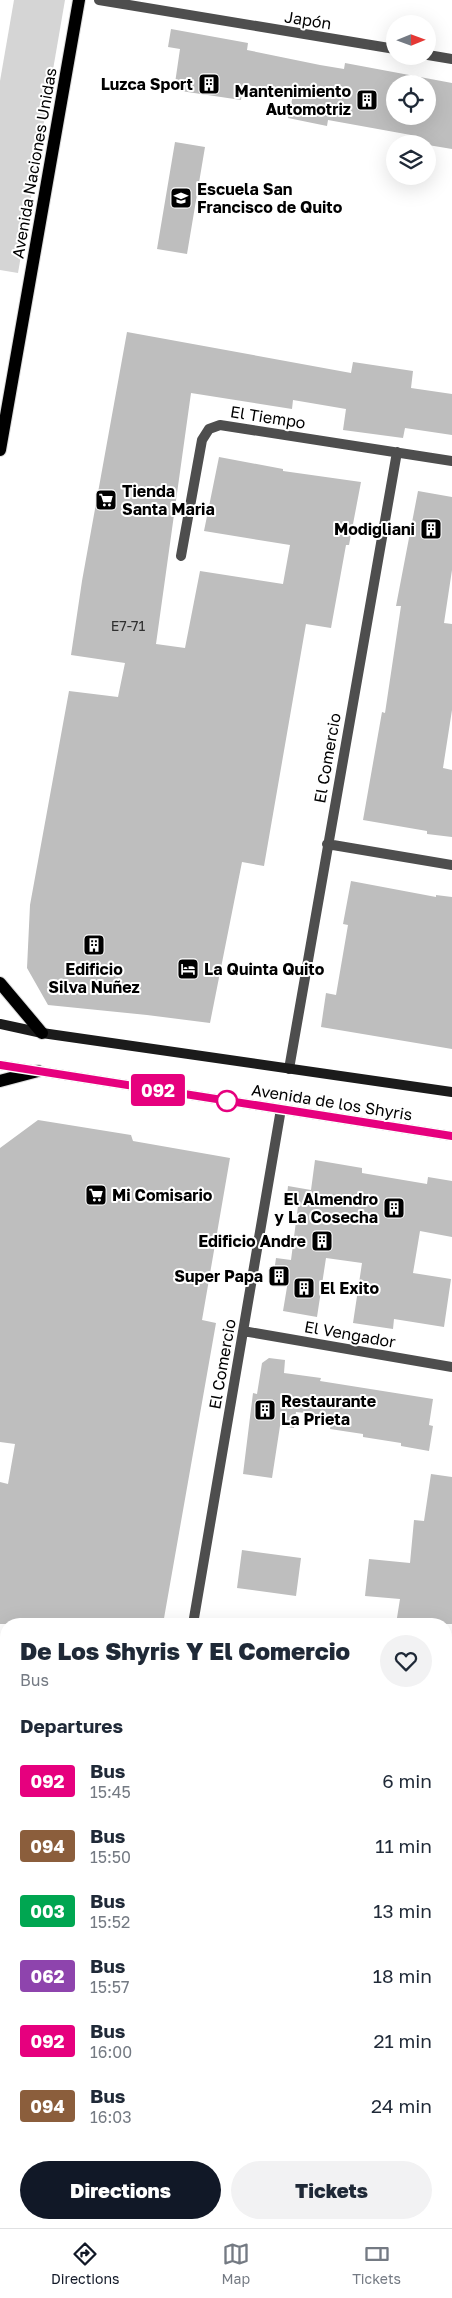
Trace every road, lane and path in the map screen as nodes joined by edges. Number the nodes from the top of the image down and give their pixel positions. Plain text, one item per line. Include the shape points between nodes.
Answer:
1 (79, 0) edge
2 (99, 0) edge
3 (386, 48) edge
4 (436, 56) edge
5 (452, 59) edge
6 (0, 450) edge
7 (397, 452) junction
8 (452, 461) edge
9 (181, 556) dead end
10 (327, 844) junction
11 (452, 865) edge
12 (0, 983) edge
13 (0, 1024) edge
14 (42, 1033) junction
15 (0, 1065) edge
16 (289, 1069) junction
17 (38, 1071) junction
18 (0, 1081) edge
19 (452, 1092) edge
20 (281, 1109) junction
21 (452, 1136) edge
22 (243, 1331) junction
23 (452, 1367) edge
24 (194, 1618) edge

1 - 6 main road, Avenida Naciones Unidas
2 - 3 street, Japón
4 - 5 street
7 - 8 street, El Tiempo
7 - 9 street, El Tiempo via 220,424 209,429 202,440
7 - 10 street, El Comercio
10 - 11 street
10 - 16 street, El Comercio
12 - 14 main road
13 - 14 main road, Avenida de los Shyris
14 - 16 main road, Avenida de los Shyris
15 - 17 main road, Avenida de los Shyris
16 - 19 main road, Avenida de los Shyris
17 - 18 main road
17 - 20 main road, Avenida de los Shyris
20 - 21 main road, Avenida de los Shyris
20 - 22 street, El Comercio
22 - 23 street, El Vengador
22 - 24 street, El Comercio

